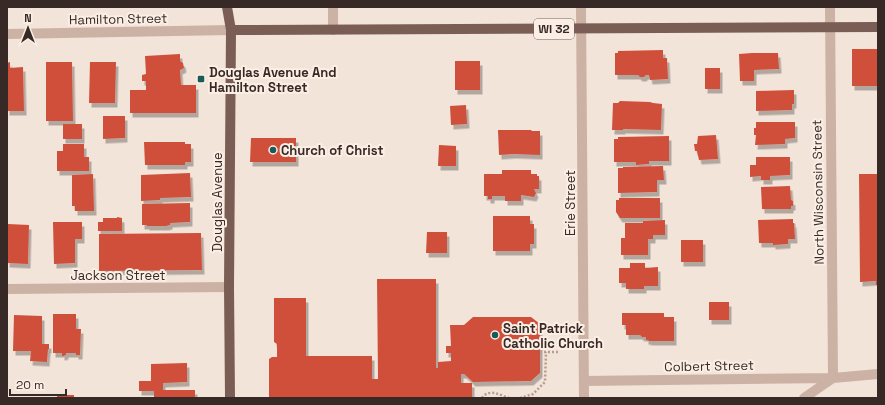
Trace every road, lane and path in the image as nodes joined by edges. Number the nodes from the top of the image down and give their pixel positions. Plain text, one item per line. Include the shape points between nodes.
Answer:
1 (227, 7) edge
2 (333, 7) edge
3 (581, 7) edge
4 (830, 7) edge
5 (830, 27) junction
6 (878, 27) edge
7 (581, 28) junction
8 (231, 30) junction
9 (333, 30) junction
10 (7, 34) edge
11 (229, 287) junction
12 (7, 289) edge
13 (540, 352) dead end
14 (546, 352) junction
15 (560, 352) dead end
16 (878, 374) edge
17 (833, 378) junction
18 (584, 381) junction
19 (230, 398) edge
20 (482, 398) edge
21 (509, 398) edge
22 (520, 398) edge
23 (584, 398) edge
24 (804, 398) edge

1 - 8 main road, Douglas Avenue
2 - 9 street
3 - 7 street, Erie Street
4 - 5 street, North Wisconsin Street
5 - 6 main road, Hamilton Street / WI 32
5 - 7 main road, Hamilton Street / WI 32
5 - 17 street, North Wisconsin Street
7 - 9 main road, Hamilton Street / WI 32
7 - 18 street, Erie Street
8 - 9 main road, Hamilton Street / WI 32
8 - 10 street, Hamilton Street
8 - 11 main road, Douglas Avenue
11 - 12 street, Jackson Street
11 - 19 main road, Douglas Avenue
13 - 14 path
14 - 15 path
14 - 22 path via 545,382 533,394
16 - 17 street, Colbert Street
17 - 18 street, Colbert Street
17 - 24 street
18 - 23 street, Erie Street
20 - 21 path via 484,395 497,393

